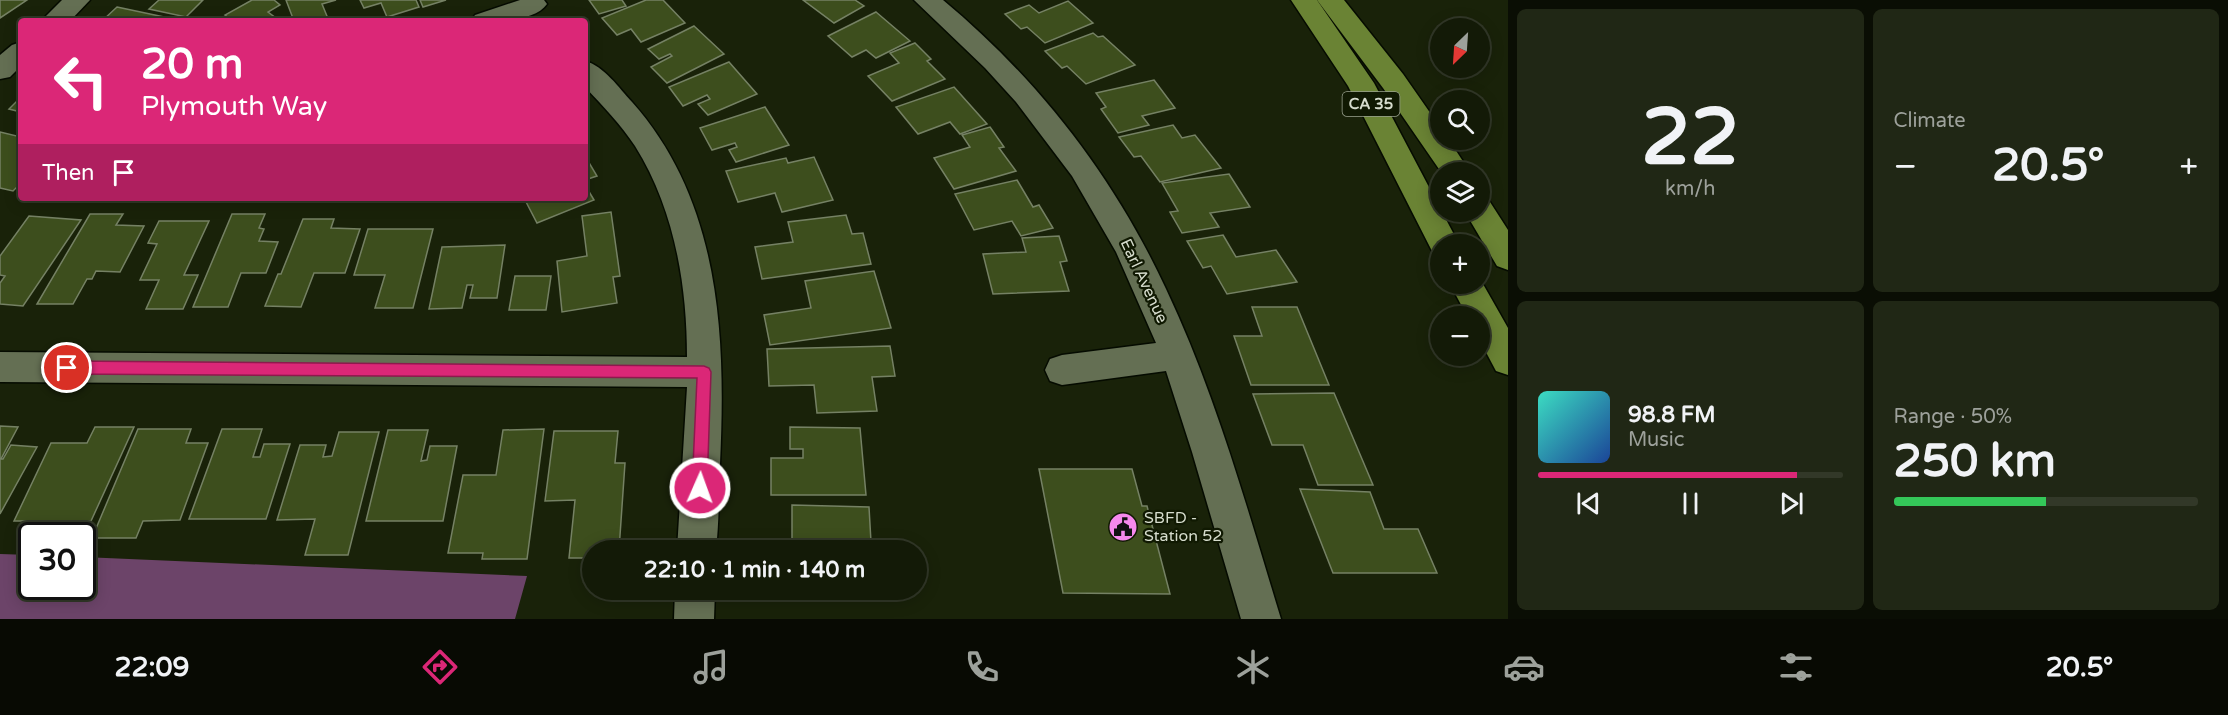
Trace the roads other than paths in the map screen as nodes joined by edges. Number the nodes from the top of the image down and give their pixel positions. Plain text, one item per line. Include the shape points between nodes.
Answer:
1 (77, 0) edge
2 (927, 0) edge
3 (1304, 0) edge
4 (1330, 0) edge
5 (537, 8) edge
6 (57, 18) edge
7 (496, 18) edge
8 (18, 54) edge
9 (0, 70) edge
10 (588, 73) edge
11 (1449, 162) edge
12 (1486, 222) edge
13 (1439, 234) edge
14 (1508, 257) edge
15 (1472, 294) edge
16 (1176, 355) junction
17 (1508, 360) edge
18 (0, 367) edge
19 (1062, 370) dead end
20 (704, 372) junction
21 (697, 540) edge
22 (695, 600) edge
23 (694, 619) edge
24 (1261, 619) edge

1 - 6 street
2 - 16 street, Earl Avenue via 1013,80 1080,166 1135,258
3 - 13 main road, CA 35 via 1360,83
4 - 11 main road, CA 35
5 - 7 street
8 - 9 street
10 - 20 street via 648,143 679,204 702,296
12 - 14 main road
15 - 17 main road
16 - 19 street
16 - 24 street, Earl Avenue
18 - 20 street
20 - 21 street
22 - 23 street

